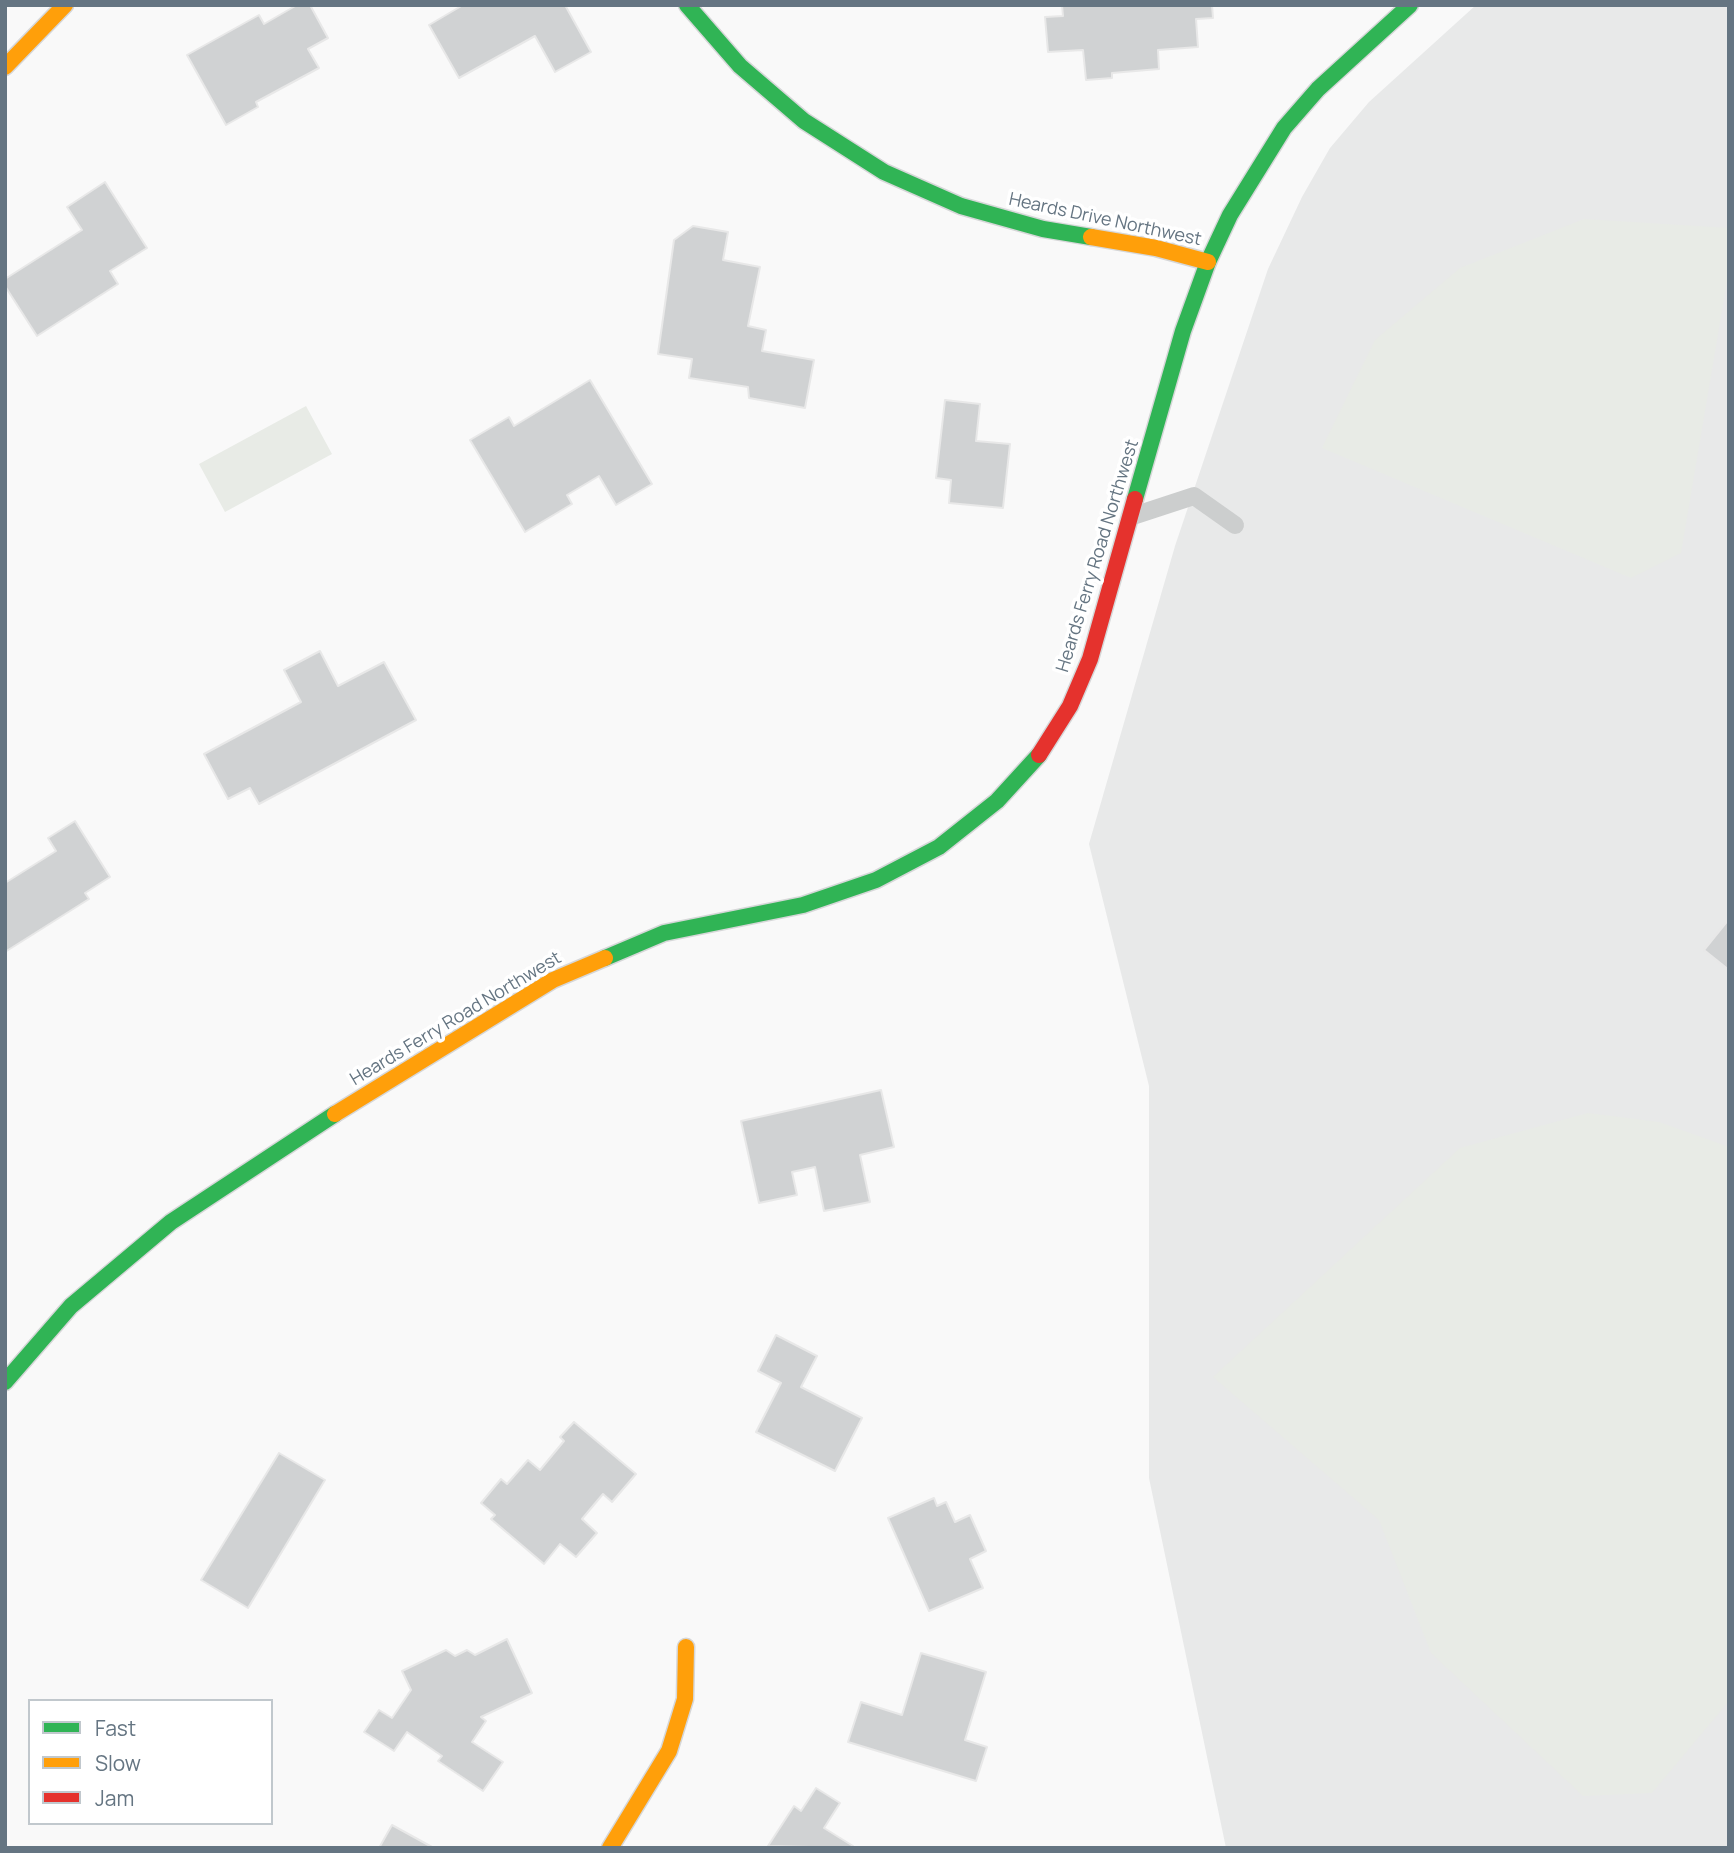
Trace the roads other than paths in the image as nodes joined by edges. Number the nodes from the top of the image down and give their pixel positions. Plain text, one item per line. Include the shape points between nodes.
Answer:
1 (65, 5) edge
2 (687, 5) edge
3 (1410, 5) edge
4 (5, 67) edge
5 (1208, 262) junction
6 (1133, 516) junction
7 (1235, 524) dead end
8 (5, 1382) edge
9 (686, 1647) dead end
10 (610, 1848) edge

1 - 4 street
2 - 5 street, Heards Drive Northwest via 740,66 804,121 884,172 961,206 1043,229 1156,247
3 - 5 street, Heards Ferry Road Northwest via 1318,89 1284,128 1254,172
5 - 6 street, Heards Ferry Road Northwest via 1183,331
6 - 7 lane via 1194,496
6 - 8 street, Heards Ferry Road Northwest via 1090,659 1070,706 1043,750 1006,790 939,847 876,880 803,905 664,933 553,980 171,1222 71,1306
9 - 10 street via 685,1699 669,1751

